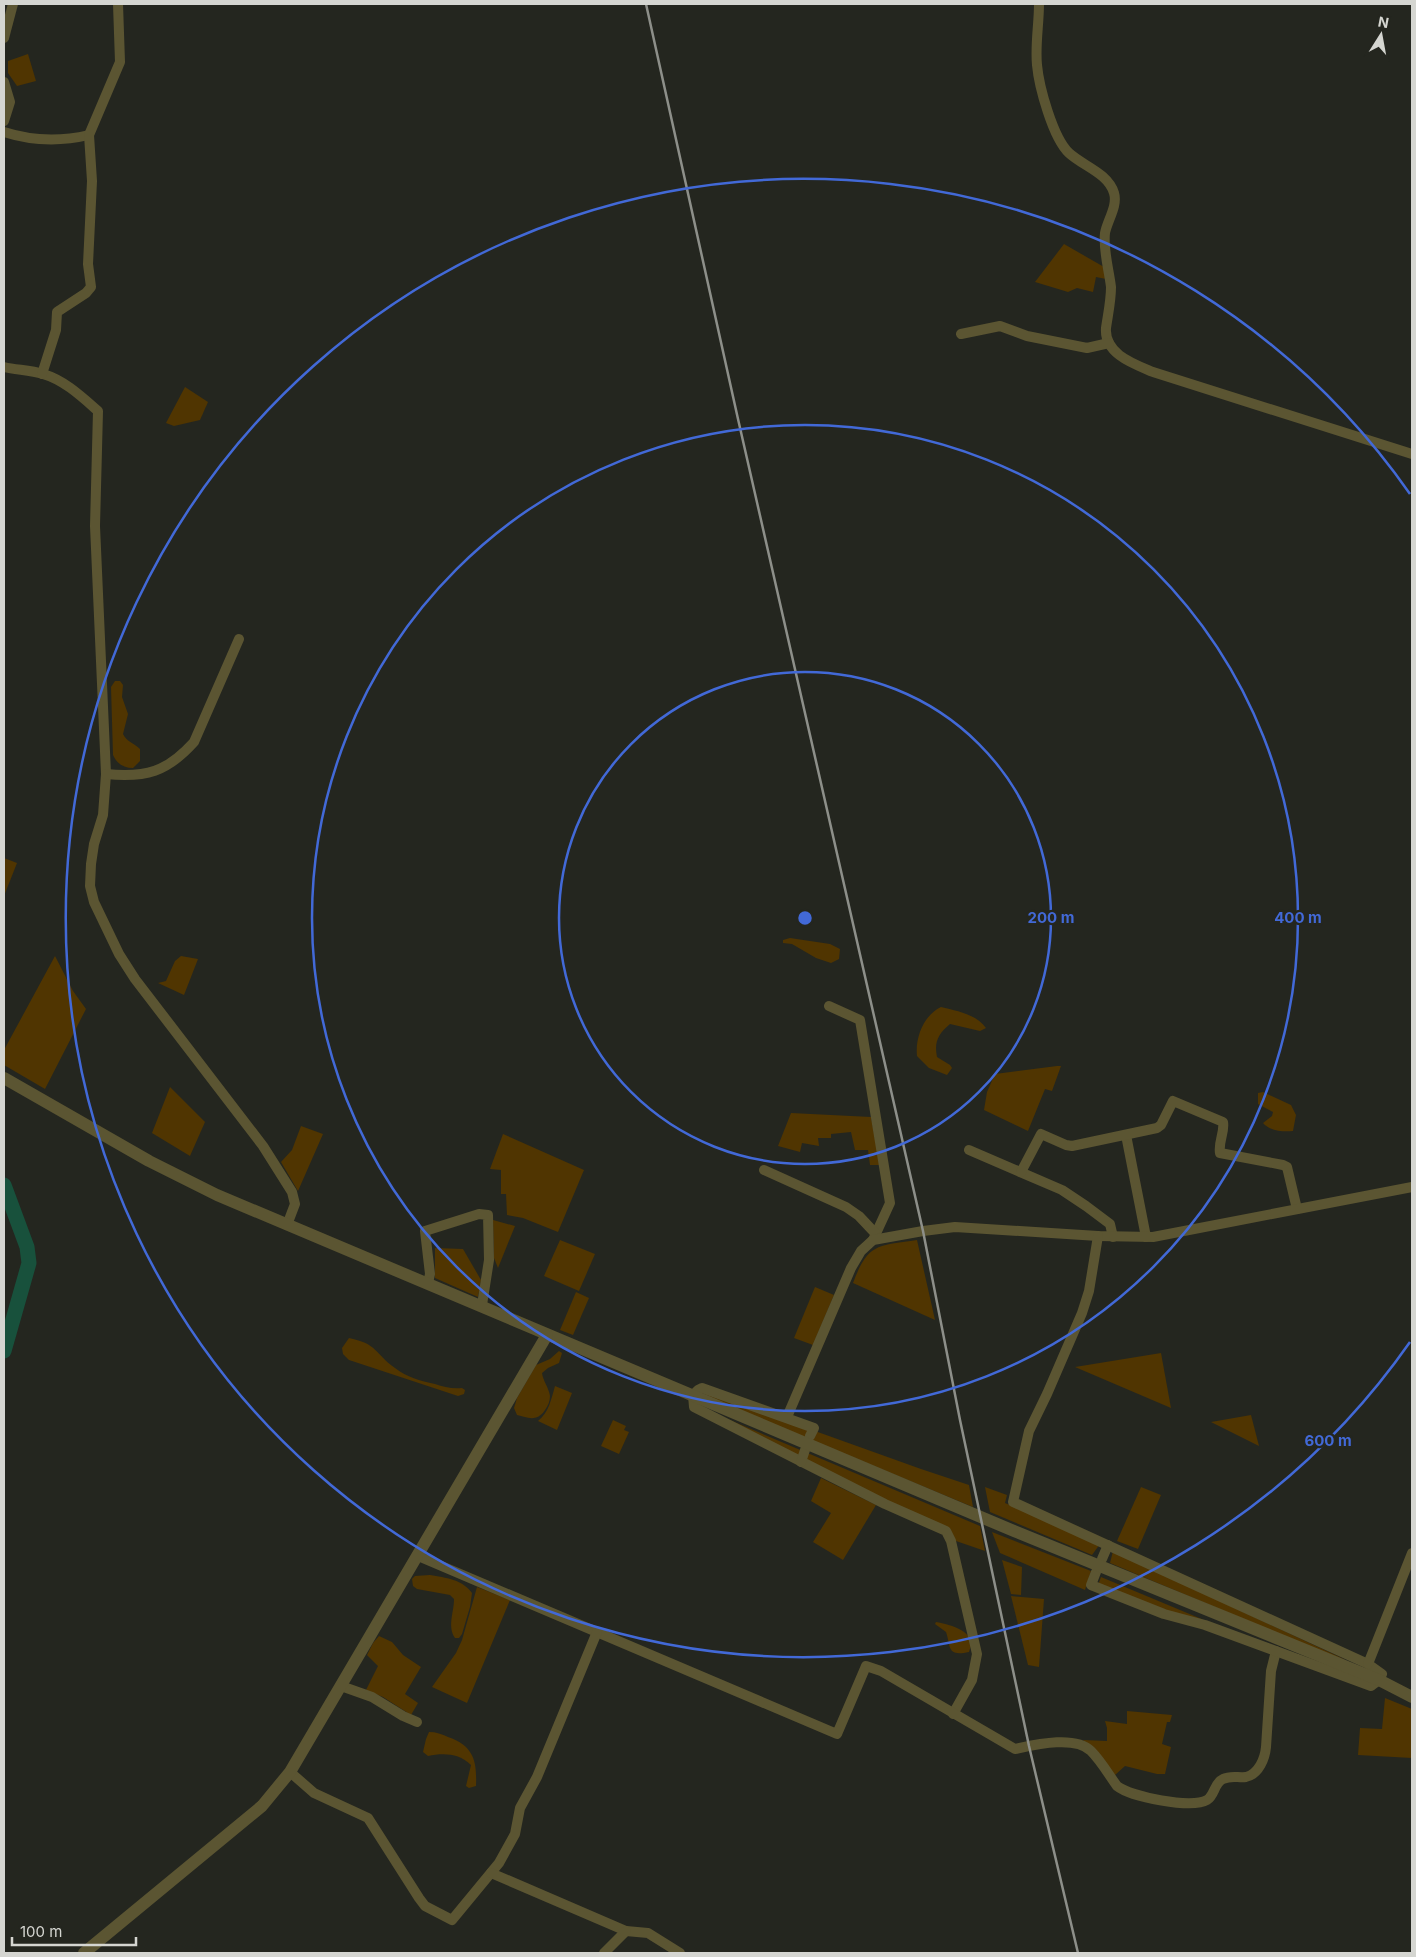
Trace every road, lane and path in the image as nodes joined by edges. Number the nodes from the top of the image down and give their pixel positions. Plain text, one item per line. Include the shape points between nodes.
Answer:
1 (13, 4) edge
2 (118, 4) edge
3 (1039, 4) edge
4 (4, 38) edge
5 (4, 82) edge
6 (4, 120) edge
7 (4, 132) edge
8 (89, 135) junction
9 (961, 334) dead end
10 (1109, 343) junction
11 (4, 367) edge
12 (42, 374) junction
13 (1412, 454) edge
14 (240, 639) dead end
15 (106, 774) junction
16 (829, 1006) dead end
17 (4, 1078) edge
18 (1126, 1135) junction
19 (970, 1150) dead end
20 (764, 1170) dead end
21 (1021, 1172) junction
22 (1412, 1187) edge
23 (1297, 1209) junction
24 (287, 1225) junction
25 (1098, 1236) junction
26 (874, 1237) junction
27 (1112, 1237) junction
28 (1146, 1237) junction
29 (428, 1283) junction
30 (482, 1305) junction
31 (547, 1334) junction
32 (693, 1395) junction
33 (787, 1418) junction
34 (810, 1436) dead end
35 (805, 1450) dead end
36 (801, 1462) junction
37 (1108, 1545) junction
38 (1412, 1553) edge
39 (418, 1556) junction
40 (1102, 1559) dead end
41 (1096, 1572) dead end
42 (597, 1632) junction
43 (1276, 1651) junction
44 (1368, 1664) junction
45 (1379, 1680) junction
46 (341, 1686) junction
47 (1412, 1697) edge
48 (953, 1714) junction
49 (417, 1722) dead end
50 (290, 1772) junction
51 (491, 1873) junction
52 (626, 1931) junction
53 (84, 1953) edge
54 (604, 1953) edge
55 (680, 1953) edge

1 - 4 street
2 - 8 street via 120,62
3 - 10 street via 1037,65 1046,108 1057,136 1069,153 1109,183 1114,192 1115,201 1105,237 1111,297 1106,330
5 - 6 street via 10,102
7 - 8 street via 36,140 69,140
8 - 12 street via 92,182 88,264 91,287 57,312 56,330
9 - 10 street via 1000,326 1027,336 1088,348
10 - 13 street via 1125,360 1152,372
11 - 12 street
12 - 15 street via 59,380 98,411 95,526
14 - 15 street via 194,742 183,755 141,776
15 - 24 street via 103,815 91,864 90,886 94,902 134,979 263,1146 292,1192 295,1204
16 - 26 street via 860,1020 890,1203
17 - 24 street via 149,1161
18 - 21 street via 1072,1146 1041,1134
18 - 23 street via 1161,1125 1172,1101 1223,1122 1220,1153 1287,1167
18 - 28 street
19 - 21 street
20 - 26 street via 846,1207 858,1216
21 - 27 street via 1062,1190 1086,1206 1110,1224
22 - 23 street
23 - 28 street
24 - 29 street
25 - 26 street via 955,1227
25 - 27 street
25 - 37 street via 1082,1313 1029,1432 1013,1502
26 - 33 street via 851,1268
27 - 28 street
29 - 30 street
29 - 30 street via 430,1274 425,1231 479,1214 488,1215 489,1260
30 - 31 street
31 - 32 street
31 - 39 street
32 - 33 street via 702,1388
32 - 36 street via 694,1407
32 - 45 street
33 - 34 street via 814,1428
35 - 36 street
36 - 48 street via 949,1535 977,1654 972,1680
37 - 40 street
37 - 44 street
38 - 44 street
39 - 42 street
39 - 46 street
41 - 43 street via 1092,1585 1164,1614
42 - 48 street via 837,1734 866,1666 881,1671
42 - 51 street via 537,1777 520,1808 515,1834
43 - 45 street via 1371,1686
43 - 48 street via 1270,1670 1265,1756 1253,1773 1246,1777 1223,1779 1214,1787 1211,1796 1202,1802 1134,1795 1117,1786 1091,1750 1085,1747 1044,1743 1015,1749
44 - 45 street via 1382,1674
45 - 47 street
46 - 49 street via 372,1697
46 - 50 street
50 - 51 street via 314,1793 368,1818 425,1906 452,1920
50 - 53 street via 262,1806
51 - 52 street
52 - 54 street
52 - 55 street via 648,1933

